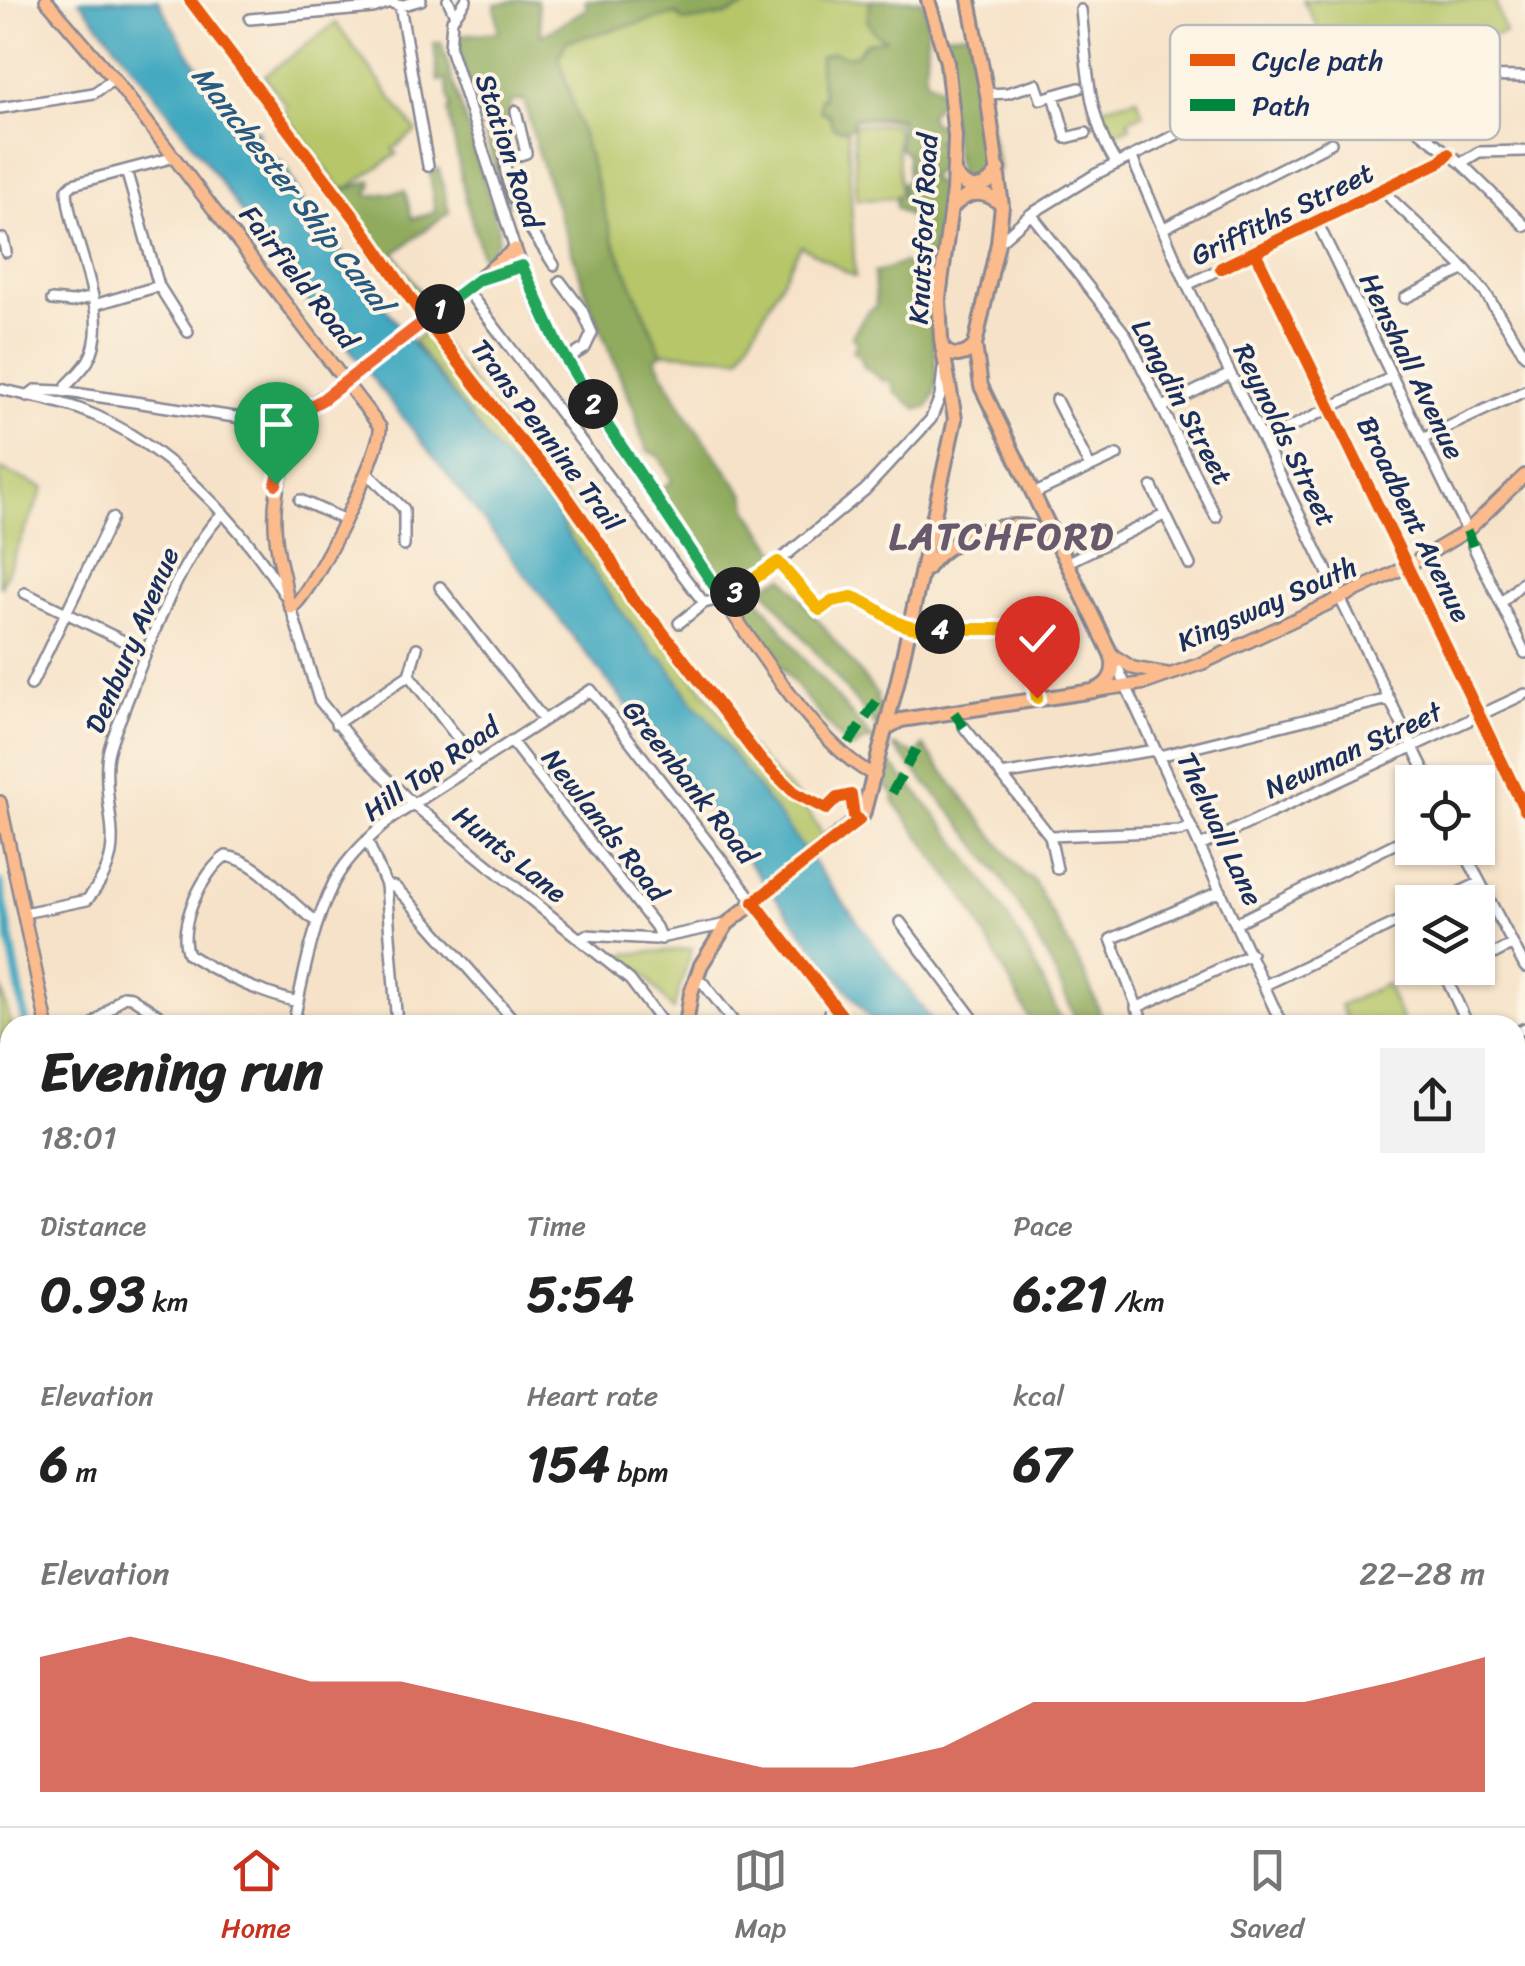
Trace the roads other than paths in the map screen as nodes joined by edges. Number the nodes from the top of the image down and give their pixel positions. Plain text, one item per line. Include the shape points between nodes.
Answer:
1 (46, 0) edge
2 (421, 0) edge
3 (448, 0) edge
4 (466, 0) edge
5 (928, 0) edge
6 (969, 0) edge
7 (389, 1) edge
8 (400, 6) junction
9 (1081, 10) dead end
10 (455, 16) junction
11 (250, 18) dead end
12 (1500, 77) edge
13 (1525, 77) edge
14 (114, 79) junction
15 (1079, 88) dead end
16 (987, 94) junction
17 (1054, 95) junction
18 (2, 104) edge
19 (516, 111) dead end
20 (1086, 133) dead end
21 (1170, 139) edge
22 (1428, 140) edge
23 (1332, 142) dead end
24 (1525, 151) edge
25 (1448, 154) junction
26 (174, 157) junction
27 (1132, 158) junction
28 (1117, 164) junction
29 (1461, 164) junction
30 (428, 166) dead end
31 (999, 169) junction
32 (126, 170) junction
33 (954, 172) junction
34 (1385, 188) junction
35 (1002, 206) junction
36 (951, 210) junction
37 (1031, 214) junction
38 (1317, 222) junction
39 (1525, 226) edge
40 (0, 227) edge
41 (1164, 228) junction
42 (2, 240) edge
43 (998, 243) junction
44 (515, 249) junction
45 (6, 252) dead end
46 (1255, 252) junction
47 (554, 265) dead end
48 (522, 266) junction
49 (1466, 269) junction
50 (480, 279) junction
51 (560, 280) dead end
52 (1187, 285) junction
53 (159, 286) junction
54 (472, 298) dead end
55 (1405, 298) dead end
56 (52, 300) dead end
57 (93, 301) junction
58 (188, 332) dead end
59 (975, 345) junction
60 (943, 352) junction
61 (1525, 354) edge
62 (566, 360) junction
63 (1230, 374) junction
64 (1392, 377) junction
65 (68, 385) dead end
66 (0, 389) edge
67 (1525, 390) edge
68 (27, 396) junction
69 (1056, 400) dead end
70 (1162, 407) junction
71 (1331, 407) junction
72 (307, 408) junction
73 (1422, 440) junction
74 (1263, 442) junction
75 (1116, 455) dead end
76 (1090, 467) junction
77 (366, 472) junction
78 (1525, 475) edge
79 (1152, 487) dead end
80 (1034, 494) junction
81 (300, 500) dead end
82 (222, 513) junction
83 (1164, 515) junction
84 (1216, 517) dead end
85 (112, 518) dead end
86 (345, 520) junction
87 (1467, 531) junction
88 (684, 540) junction
89 (1059, 543) junction
90 (404, 546) dead end
91 (1473, 546) dead end
92 (666, 552) junction
93 (778, 562) junction
94 (1068, 562) junction
95 (1190, 565) dead end
96 (1408, 566) junction
97 (922, 580) junction
98 (1525, 580) edge
99 (440, 588) dead end
100 (25, 593) dead end
101 (1340, 598) junction
102 (723, 599) junction
103 (288, 603) junction
104 (704, 603) junction
105 (1501, 603) junction
106 (66, 614) junction
107 (679, 623) dead end
108 (910, 630) junction
109 (417, 648) dead end
110 (146, 652) junction
111 (1525, 653) edge
112 (1111, 654) junction
113 (1174, 673) junction
114 (409, 675) junction
115 (30, 685) dead end
116 (1123, 688) junction
117 (590, 690) joint
118 (1093, 691) junction
119 (1525, 694) edge
120 (893, 696) junction
121 (1037, 698) junction
122 (1389, 699) junction
123 (1481, 715) junction
124 (914, 718) junction
125 (544, 720) junction
126 (336, 724) junction
127 (964, 727) dead end
128 (885, 730) junction
129 (511, 741) junction
130 (1413, 748) junction
131 (1157, 753) junction
132 (879, 758) junction
133 (852, 760) junction
134 (477, 763) junction
135 (1422, 765) edge
136 (875, 775) junction
137 (1001, 775) junction
138 (0, 802) edge
139 (413, 804) junction
140 (1525, 810) edge
141 (1191, 827) junction
142 (1050, 836) junction
143 (367, 840) junction
144 (1395, 844) edge
145 (1200, 846) junction
146 (1470, 865) edge
147 (1056, 868) dead end
148 (1479, 883) junction
149 (386, 885) junction
150 (1475, 885) edge
151 (1221, 891) junction
152 (754, 902) junction
153 (24, 914) junction
154 (318, 922) junction
155 (900, 922) dead end
156 (1236, 923) junction
157 (1395, 923) edge
158 (727, 924) junction
159 (579, 938) junction
160 (660, 938) junction
161 (1511, 945) junction
162 (1495, 953) edge
163 (1250, 954) junction
164 (1525, 967) edge
165 (696, 980) junction
166 (1266, 985) junction
167 (1449, 985) edge
168 (298, 1002) junction
169 (832, 1004) junction
170 (1136, 1008) junction
171 (45, 1015) edge
172 (103, 1015) edge
173 (158, 1015) edge
174 (295, 1015) edge
175 (396, 1015) edge
176 (509, 1015) edge
177 (657, 1015) edge
178 (688, 1015) edge
179 (728, 1015) edge
180 (828, 1015) edge
181 (840, 1015) edge
182 (970, 1015) edge
183 (1139, 1015) edge
184 (1278, 1015) edge
185 (1463, 1015) edge

1 - 14 main road, Fairfield Road
2 - 8 street
3 - 10 street
4 - 10 street
5 - 33 highway, Knutsford Road via 947,62
6 - 16 highway
7 - 8 street
7 - 11 street via 374,8
8 - 30 street
9 - 28 street via 1093,108
10 - 44 street, Station Road via 451,54
12 - 13 street
14 - 18 street via 94,93
14 - 26 main road, Fairfield Road
15 - 17 street
16 - 17 street via 1036,84 1042,98
16 - 31 highway
17 - 20 street via 1066,138
19 - 47 street via 526,153 505,160 505,175 516,206
21 - 27 street
22 - 25 street
23 - 41 street
24 - 29 street via 1479,152
25 - 29 street
25 - 34 street, Griffiths Street
26 - 32 street
26 - 77 main road, Fairfield Road via 376,419 381,437
27 - 28 street
27 - 41 street, Reynolds Street
28 - 37 street
29 - 39 street
31 - 33 highway via 990,183 974,188
31 - 35 highway
32 - 53 street
32 - 57 street via 67,190
33 - 36 highway, Knutsford Road
34 - 38 street, Griffiths Street
34 - 49 street
35 - 36 highway via 978,193
35 - 37 street via 1016,217
35 - 43 highway
36 - 60 highway, Knutsford Road via 939,298
37 - 43 street
37 - 70 street, Longdin Street via 1126,335
38 - 46 street, Griffiths Street
38 - 64 street, Henshall Avenue
40 - 42 street
41 - 52 street, Reynolds Street
42 - 45 street
43 - 59 highway
44 - 48 main road, Station Road
44 - 50 main road
46 - 52 street, Griffiths Street
46 - 71 street, Broadbent Avenue
48 - 50 main road
48 - 62 main road, Station Road
49 - 55 street
49 - 61 street
50 - 72 main road, bridge
51 - 62 street via 592,334
52 - 63 street, Reynolds Street
53 - 57 street
53 - 58 street
54 - 92 street
56 - 57 street
57 - 65 street via 90,359
59 - 60 highway via 967,354
59 - 80 highway, Thelwall Lane via 980,386
60 - 93 street via 932,419 853,502
60 - 97 highway, Knutsford Road via 954,431
62 - 88 main road, Station Road
63 - 70 street
63 - 74 street, Reynolds Street
64 - 71 street
64 - 73 street, Henshall Avenue
66 - 68 street, Hunts Lane
67 - 73 street
68 - 72 street via 61,391 255,420
68 - 82 street, Hunts Lane via 100,418 186,477
69 - 76 street
70 - 84 street, Longdin Street
71 - 74 street
71 - 96 street, Broadbent Avenue
72 - 103 main road via 276,484 275,533
73 - 87 street, Henshall Avenue
74 - 101 street, Reynolds Street
75 - 76 street
76 - 80 street
77 - 86 main road, Fairfield Road
77 - 90 street via 404,510
78 - 87 main road, Kingsway South
79 - 83 street
80 - 89 highway, Thelwall Lane
81 - 86 street
82 - 103 street, Hunts Lane
82 - 110 street, Denbury Avenue via 196,546
83 - 94 street
83 - 95 street
85 - 106 street
86 - 103 main road, Fairfield Road via 303,597
87 - 96 main road, Kingsway South
88 - 92 street
88 - 102 main road, Station Road
89 - 94 highway, Thelwall Lane
89 - 97 highway, Knutsford Road via 1026,527 994,530 940,553
91 - 105 street
92 - 104 street
93 - 102 street
93 - 108 street via 820,610 852,597
94 - 112 highway, Thelwall Lane
96 - 101 main road, Kingsway South
96 - 123 street, Broadbent Avenue
97 - 108 highway, Knutsford Road
98 - 105 street
99 - 125 street
100 - 106 street
101 - 113 main road, Kingsway South
101 - 122 street, Reynolds Street
102 - 104 street
102 - 133 main road, Station Road
103 - 126 street, Hunts Lane via 319,700
104 - 107 street
105 - 111 street
106 - 110 street
106 - 115 street
108 - 120 highway, Knutsford Road
108 - 121 street via 1026,623
109 - 114 street
110 - 153 street, Denbury Avenue via 106,761 113,838 107,873 87,900
112 - 113 main road, Kingsway South via 1139,670
112 - 116 street, Thelwall Lane
112 - 118 highway via 1112,676
113 - 116 main road, Kingsway South
114 - 126 street
114 - 134 street
116 - 118 main road, Kingsway South
116 - 131 street, Thelwall Lane
117 - 125 street, Hill Top Road
117 - 152 street, Greenbank Road
118 - 121 highway, Kingsway South
119 - 123 street, Newman Street
120 - 124 highway via 900,712
120 - 128 highway, Knutsford Road
121 - 124 highway, Kingsway South
122 - 130 street, Reynolds Street
122 - 131 street
123 - 130 street, Newman Street
123 - 140 street, Broadbent Avenue
124 - 128 highway, Kingsway South
125 - 129 street, Hill Top Road
126 - 139 street, Hunts Lane
127 - 137 street
128 - 132 highway, Knutsford Road
129 - 134 street, Hill Top Road
129 - 160 street, Newlands Road
130 - 135 street, Reynolds Street
130 - 145 street, Newman Street
131 - 137 street
131 - 141 street, Thelwall Lane
132 - 133 main road
132 - 136 highway, Knutsford Road
133 - 136 main road, Station Road
134 - 139 street, Hill Top Road
136 - 152 highway, Knutsford Road via 858,820
137 - 142 street
138 - 153 main road
139 - 143 street, Hill Top Road
139 - 159 street, Hunts Lane
141 - 142 street
141 - 145 street, Thelwall Lane
142 - 147 street
143 - 149 street
143 - 154 street, Hill Top Road via 336,879
144 - 156 street
145 - 151 street, Thelwall Lane
146 - 148 street
148 - 150 street
148 - 161 street
149 - 175 street
149 - 176 street via 407,899
151 - 156 street, Thelwall Lane
151 - 170 street via 1111,939
152 - 158 highway
152 - 169 main road
153 - 171 main road
154 - 168 street, Hill Top Road
154 - 168 street via 244,859 226,856 208,870 183,932 188,954 270,996
155 - 182 street
156 - 163 street, Thelwall Lane
157 - 166 street
158 - 160 street, Hunts Lane
158 - 165 highway
159 - 160 street, Hunts Lane
159 - 177 street, Hunts Lane via 640,990
161 - 162 street
161 - 164 street
163 - 166 street, Thelwall Lane
163 - 170 street
165 - 178 highway
165 - 179 street
166 - 184 street, Thelwall Lane
167 - 185 street
168 - 174 street, Hill Top Road
169 - 180 street
169 - 181 main road
170 - 183 street
172 - 173 street via 122,996

